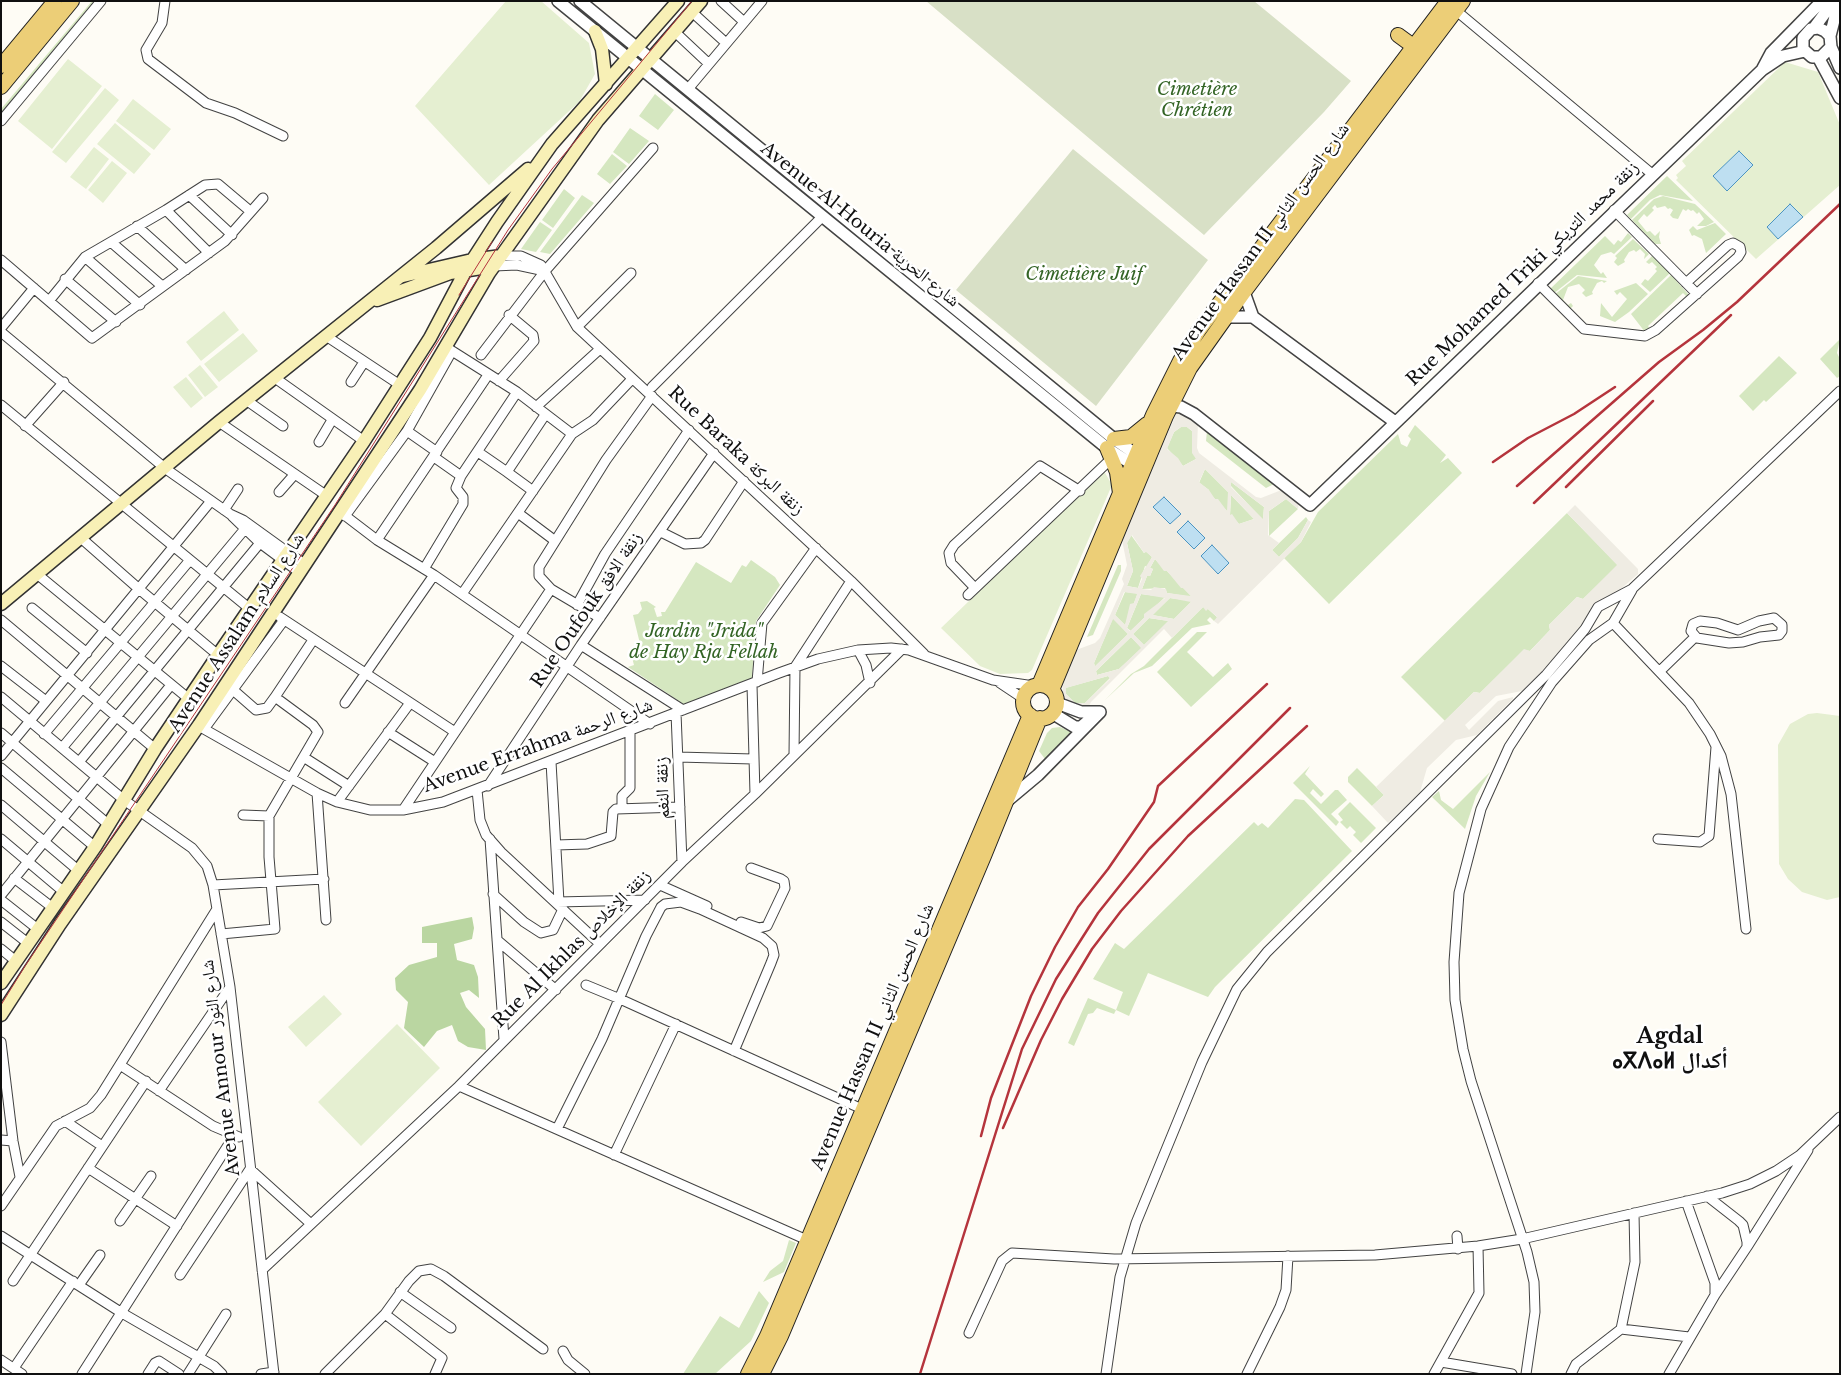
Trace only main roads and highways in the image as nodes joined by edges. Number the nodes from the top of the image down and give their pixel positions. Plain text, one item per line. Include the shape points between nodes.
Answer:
1 (55, 1) edge
2 (72, 1) edge
3 (678, 1) edge
4 (701, 1) edge
5 (1452, 3) edge
6 (595, 31) road end
7 (1398, 35) dead end
8 (1413, 46) junction
9 (1, 66) edge
10 (606, 84) junction
11 (1, 86) edge
12 (544, 156) junction
13 (498, 261) junction
14 (469, 265) junction
15 (400, 276) junction
16 (364, 306) junction
17 (1151, 420) junction
18 (1140, 463) junction
19 (1120, 494) junction
20 (1, 604) edge
21 (1024, 699) road end
22 (1043, 701) junction
23 (1, 983) edge
24 (1, 1015) edge
25 (748, 1374) edge
26 (762, 1374) edge

1 - 9 main road
2 - 11 main road
3 - 10 main road
4 - 13 main road, Avenue Assalam شارع السلام via 598,120
5 - 8 main road, Avenue Hassan II شارع الحسن الثاني
5 - 18 main road, Avenue Hassan II شارع الحسن الثاني via 1190,368
6 - 10 main road via 602,49
7 - 8 main road
8 - 17 main road, Avenue Hassan II شارع الحسن الثاني via 1199,330 1173,373
10 - 12 main road
12 - 14 main road, Avenue Assalam شارع السلام
12 - 15 main road
13 - 14 main road
13 - 24 main road, Avenue Assalam شارع السلام via 449,349 342,513 272,611 201,727 139,810
14 - 15 main road
14 - 16 main road
14 - 23 main road, Avenue Assalam شارع السلام via 443,315 364,441 218,654 109,825
15 - 16 main road
16 - 20 main road
17 - 18 main road, Avenue Hassan II شارع الحسن الثاني
17 - 19 main road via 1136,435 1111,449
18 - 19 main road, Avenue Hassan II شارع الحسن الثاني
18 - 22 main road, Avenue Hassan II شارع الحسن الثاني
19 - 22 main road, Avenue Hassan II شارع الحسن الثاني
21 - 22 main road via 1029,690
22 - 25 main road, Avenue Hassan II شارع الحسن الثاني
22 - 26 main road, Avenue Hassan II شارع الحسن الثاني via 1007,801 782,1336

